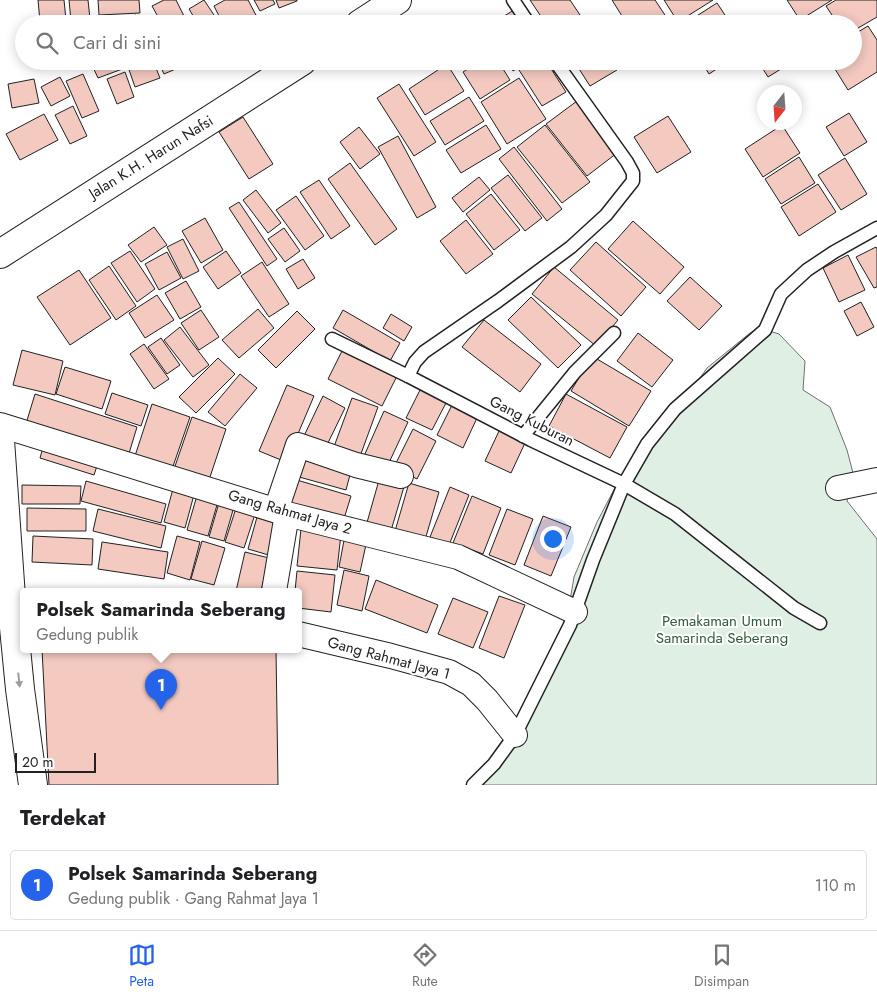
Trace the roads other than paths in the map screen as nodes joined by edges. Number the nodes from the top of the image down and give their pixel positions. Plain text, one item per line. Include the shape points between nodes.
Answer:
1 (397, 0) edge
2 (513, 0) edge
3 (374, 15) edge
4 (523, 15) edge
5 (288, 70) edge
6 (562, 70) edge
7 (877, 228) edge
8 (0, 254) edge
9 (614, 332) dead end
10 (332, 339) dead end
11 (408, 376) junction
12 (0, 425) edge
13 (523, 436) junction
14 (0, 440) edge
15 (401, 476) dead end
16 (877, 480) edge
17 (624, 484) junction
18 (838, 488) dead end
19 (281, 512) junction
20 (274, 588) edge
21 (12, 597) edge
22 (575, 612) junction
23 (820, 623) dead end
24 (302, 635) edge
25 (515, 735) junction
26 (33, 785) edge
27 (473, 785) edge

1 - 3 main road
2 - 4 lane
5 - 8 main road, Jalan K.H. Harun Nafsi
6 - 11 lane via 628,162 633,180 606,215 571,247 424,352
7 - 17 lane via 807,270 781,294 765,330 675,408 647,444
9 - 13 lane via 575,372
10 - 11 lane, Gang Kuburan
11 - 13 lane, Gang Kuburan
12 - 19 street, Gang Rahmat Jaya 2
13 - 17 lane, Gang Kuburan
14 - 21 main road
15 - 19 street via 298,445
16 - 18 street
17 - 22 lane
17 - 23 lane, Gang Kuburan via 674,514 794,608
19 - 20 street
19 - 22 street, Gang Rahmat Jaya 2 via 458,557
21 -> 26 main road
22 - 25 lane
24 - 25 street, Gang Rahmat Jaya 1 via 449,672 471,684
25 - 27 lane via 494,764

